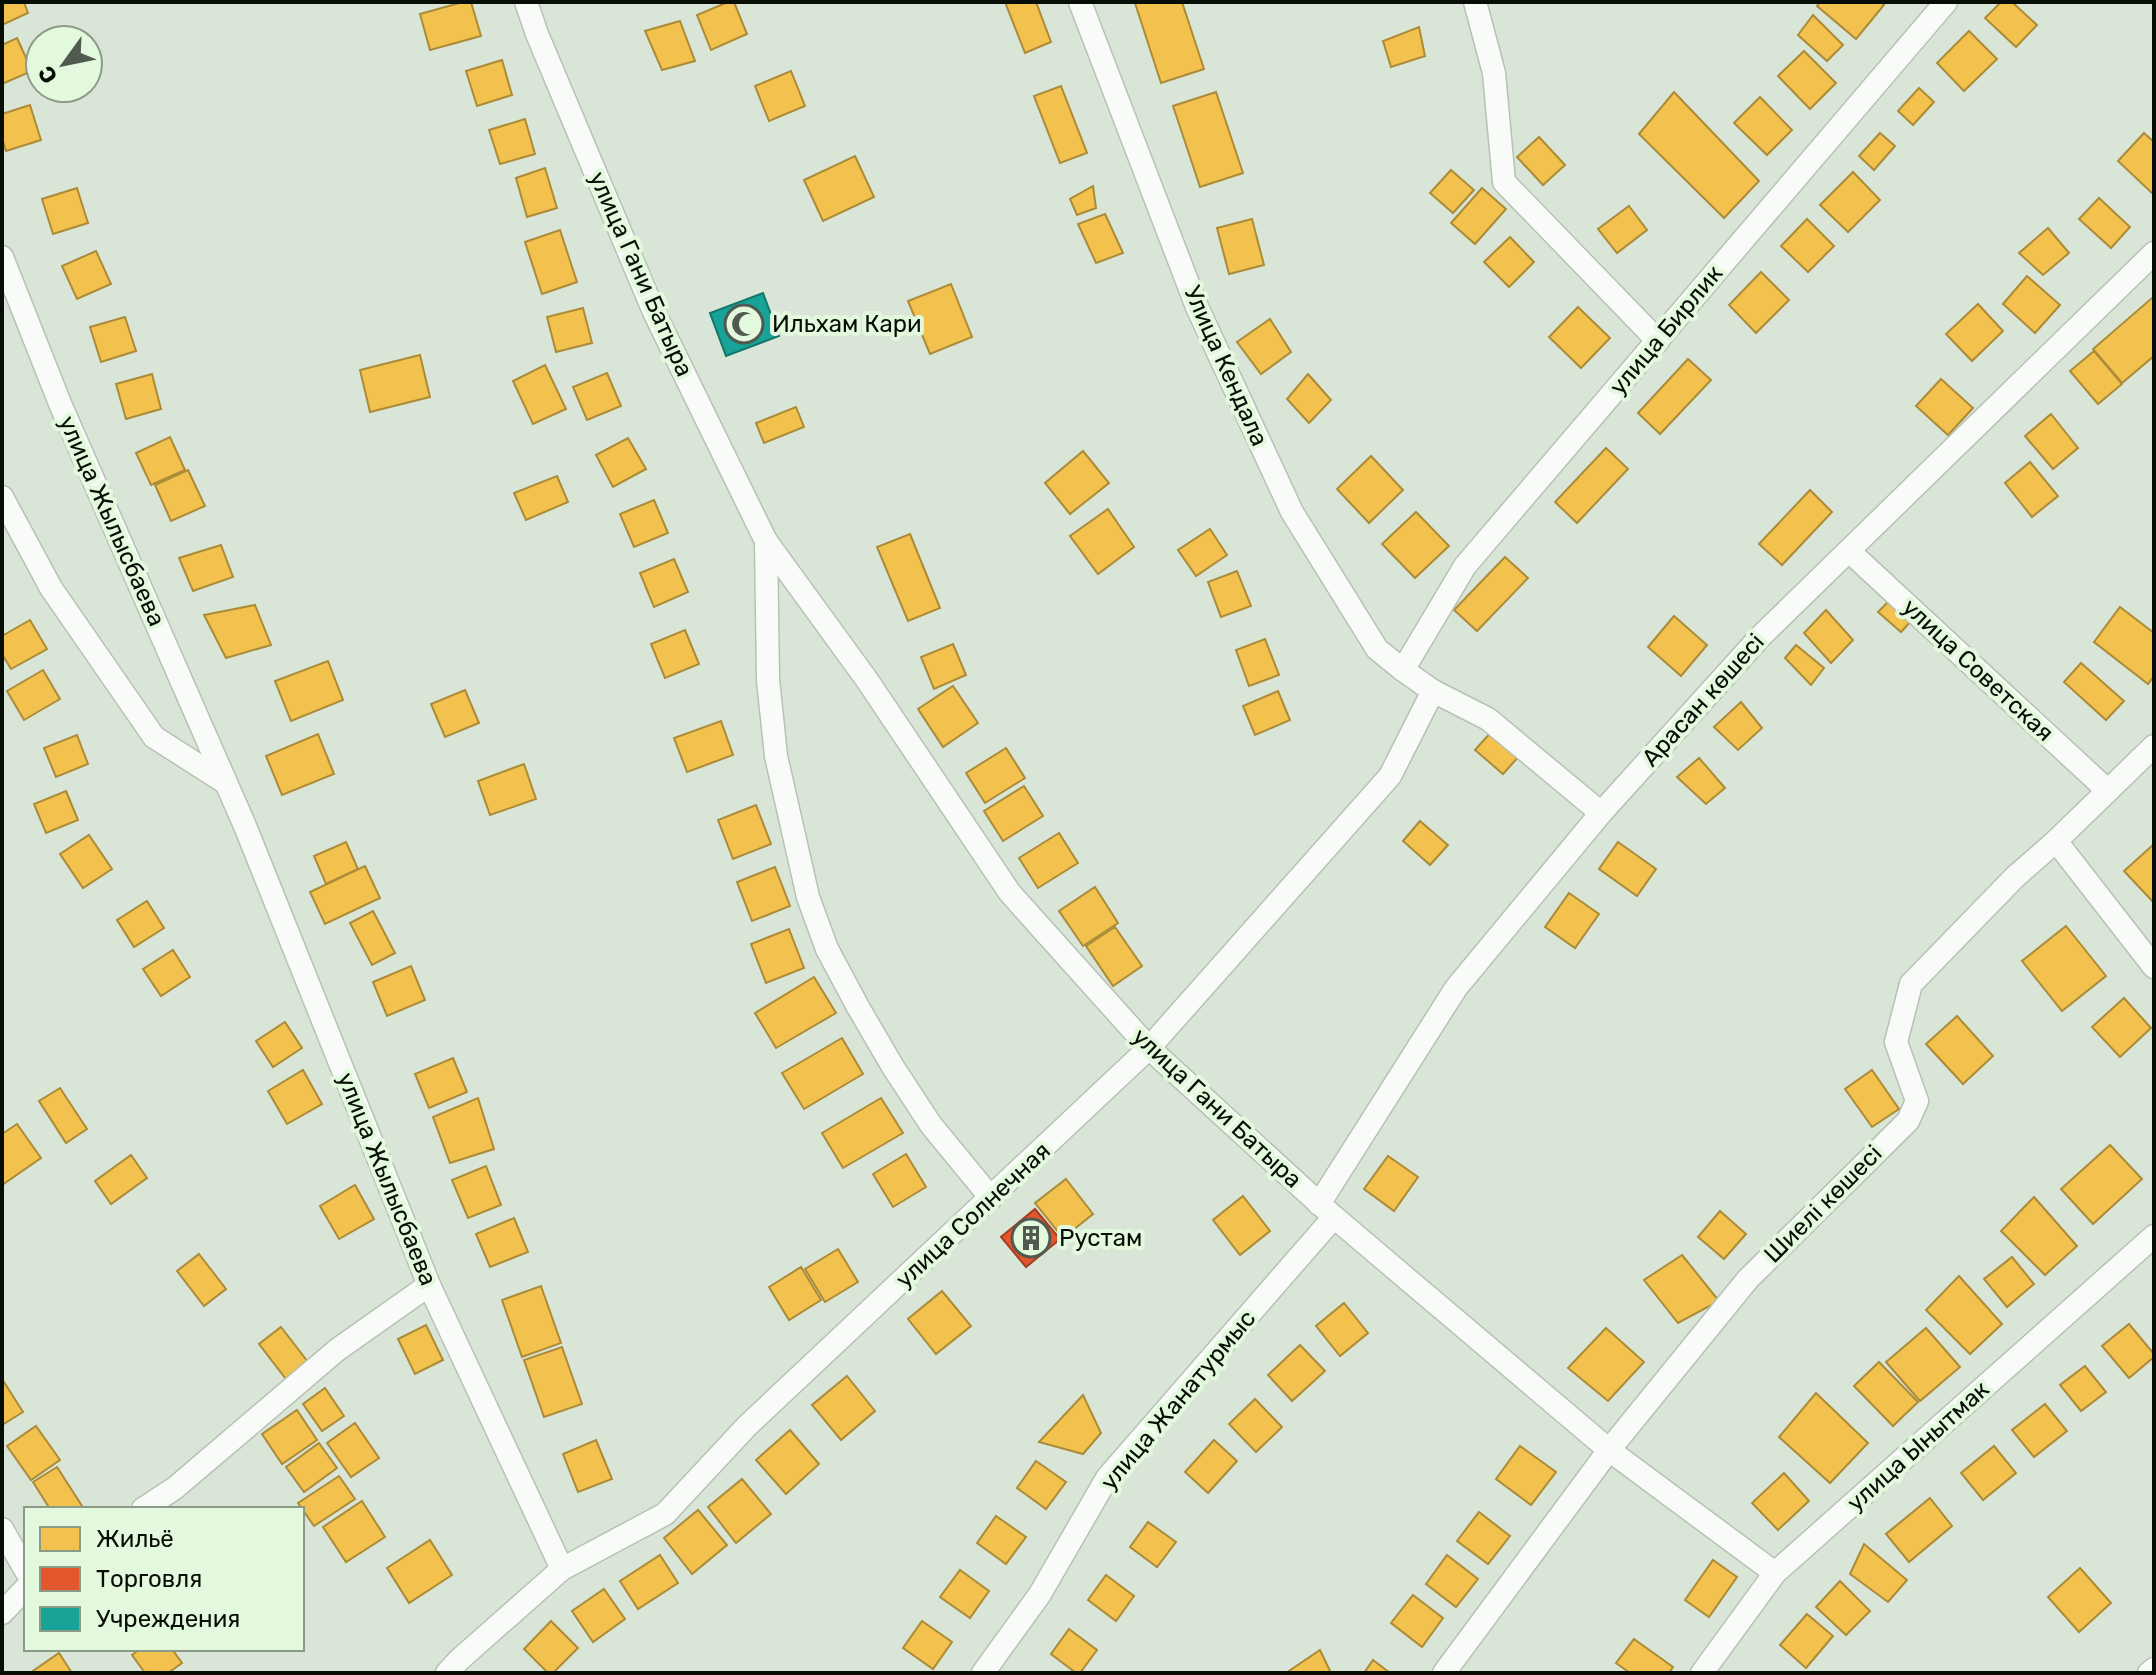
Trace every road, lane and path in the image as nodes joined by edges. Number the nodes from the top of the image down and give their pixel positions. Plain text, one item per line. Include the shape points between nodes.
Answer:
1 (526, 2) edge
2 (1080, 2) edge
3 (1475, 2) edge
4 (1946, 2) edge
5 (2154, 253) edge
6 (2, 257) edge
7 (1658, 341) junction
8 (2, 497) edge
9 (766, 541) junction
10 (1849, 551) junction
11 (1403, 670) junction
12 (1433, 691) junction
13 (2154, 746) edge
14 (226, 783) junction
15 (2107, 790) junction
16 (1601, 813) junction
17 (2056, 841) junction
18 (2154, 967) edge
19 (1149, 1048) junction
20 (991, 1198) junction
21 (1326, 1211) junction
22 (2154, 1236) edge
23 (429, 1285) junction
24 (1609, 1450) junction
25 (146, 1507) edge
26 (2, 1529) edge
27 (24, 1568) edge
28 (562, 1569) junction
29 (1775, 1573) junction
30 (24, 1590) edge
31 (2, 1613) edge
32 (447, 1673) edge
33 (983, 1673) edge
34 (1444, 1673) edge
35 (1702, 1673) edge

1 - 9 street, улица Гани Батыра via 654,312
2 - 11 street, Улица Кендала via 1197,307 1292,512 1377,649
3 - 7 street via 1494,73 1504,182
4 - 7 street, улица Бирлик
5 - 10 street, Арасан көшесі
6 - 14 street, улица Жылысбаева via 61,406
7 - 11 street, улица Бирлик via 1465,566
8 - 14 street via 51,588 154,737
9 - 19 street, улица Гани Батыра via 1010,893
9 - 20 street, улица Гани Батыра via 768,680 776,756 808,897 827,949 893,1067 931,1125
10 - 15 street, улица Советская
10 - 16 street, Арасан көшесі via 1760,637
11 - 12 street, Улица Кендала
12 - 16 street, Улица Кендала via 1488,719
12 - 19 street, улица Солнечная via 1390,776
13 - 15 street, Шиелі көшесі
14 - 23 street, улица Жылысбаева
15 - 17 street, Шиелі көшесі
16 - 21 street, Арасан көшесі via 1456,988
17 - 18 street
17 - 24 street, Шиелі көшесі via 1911,984 1896,1042 1917,1101 1908,1121 1748,1279
19 - 20 street, улица Солнечная
19 - 21 street, улица Гани Батыра
20 - 28 street, улица Солнечная via 747,1426 665,1514
21 - 24 street, улица Гани Батыра
21 - 33 street, улица Жанатурмыс via 1107,1478 1040,1594
22 - 29 street, улица Ынытмак
23 - 25 street via 337,1350
23 - 28 street, улица Жылысбаева
24 - 29 street, улица Гани Батыра
24 - 34 street, Шиелі көшесі
26 - 27 street
28 - 32 street, улица Солнечная
29 - 35 street, улица Ынытмак
30 - 31 street

